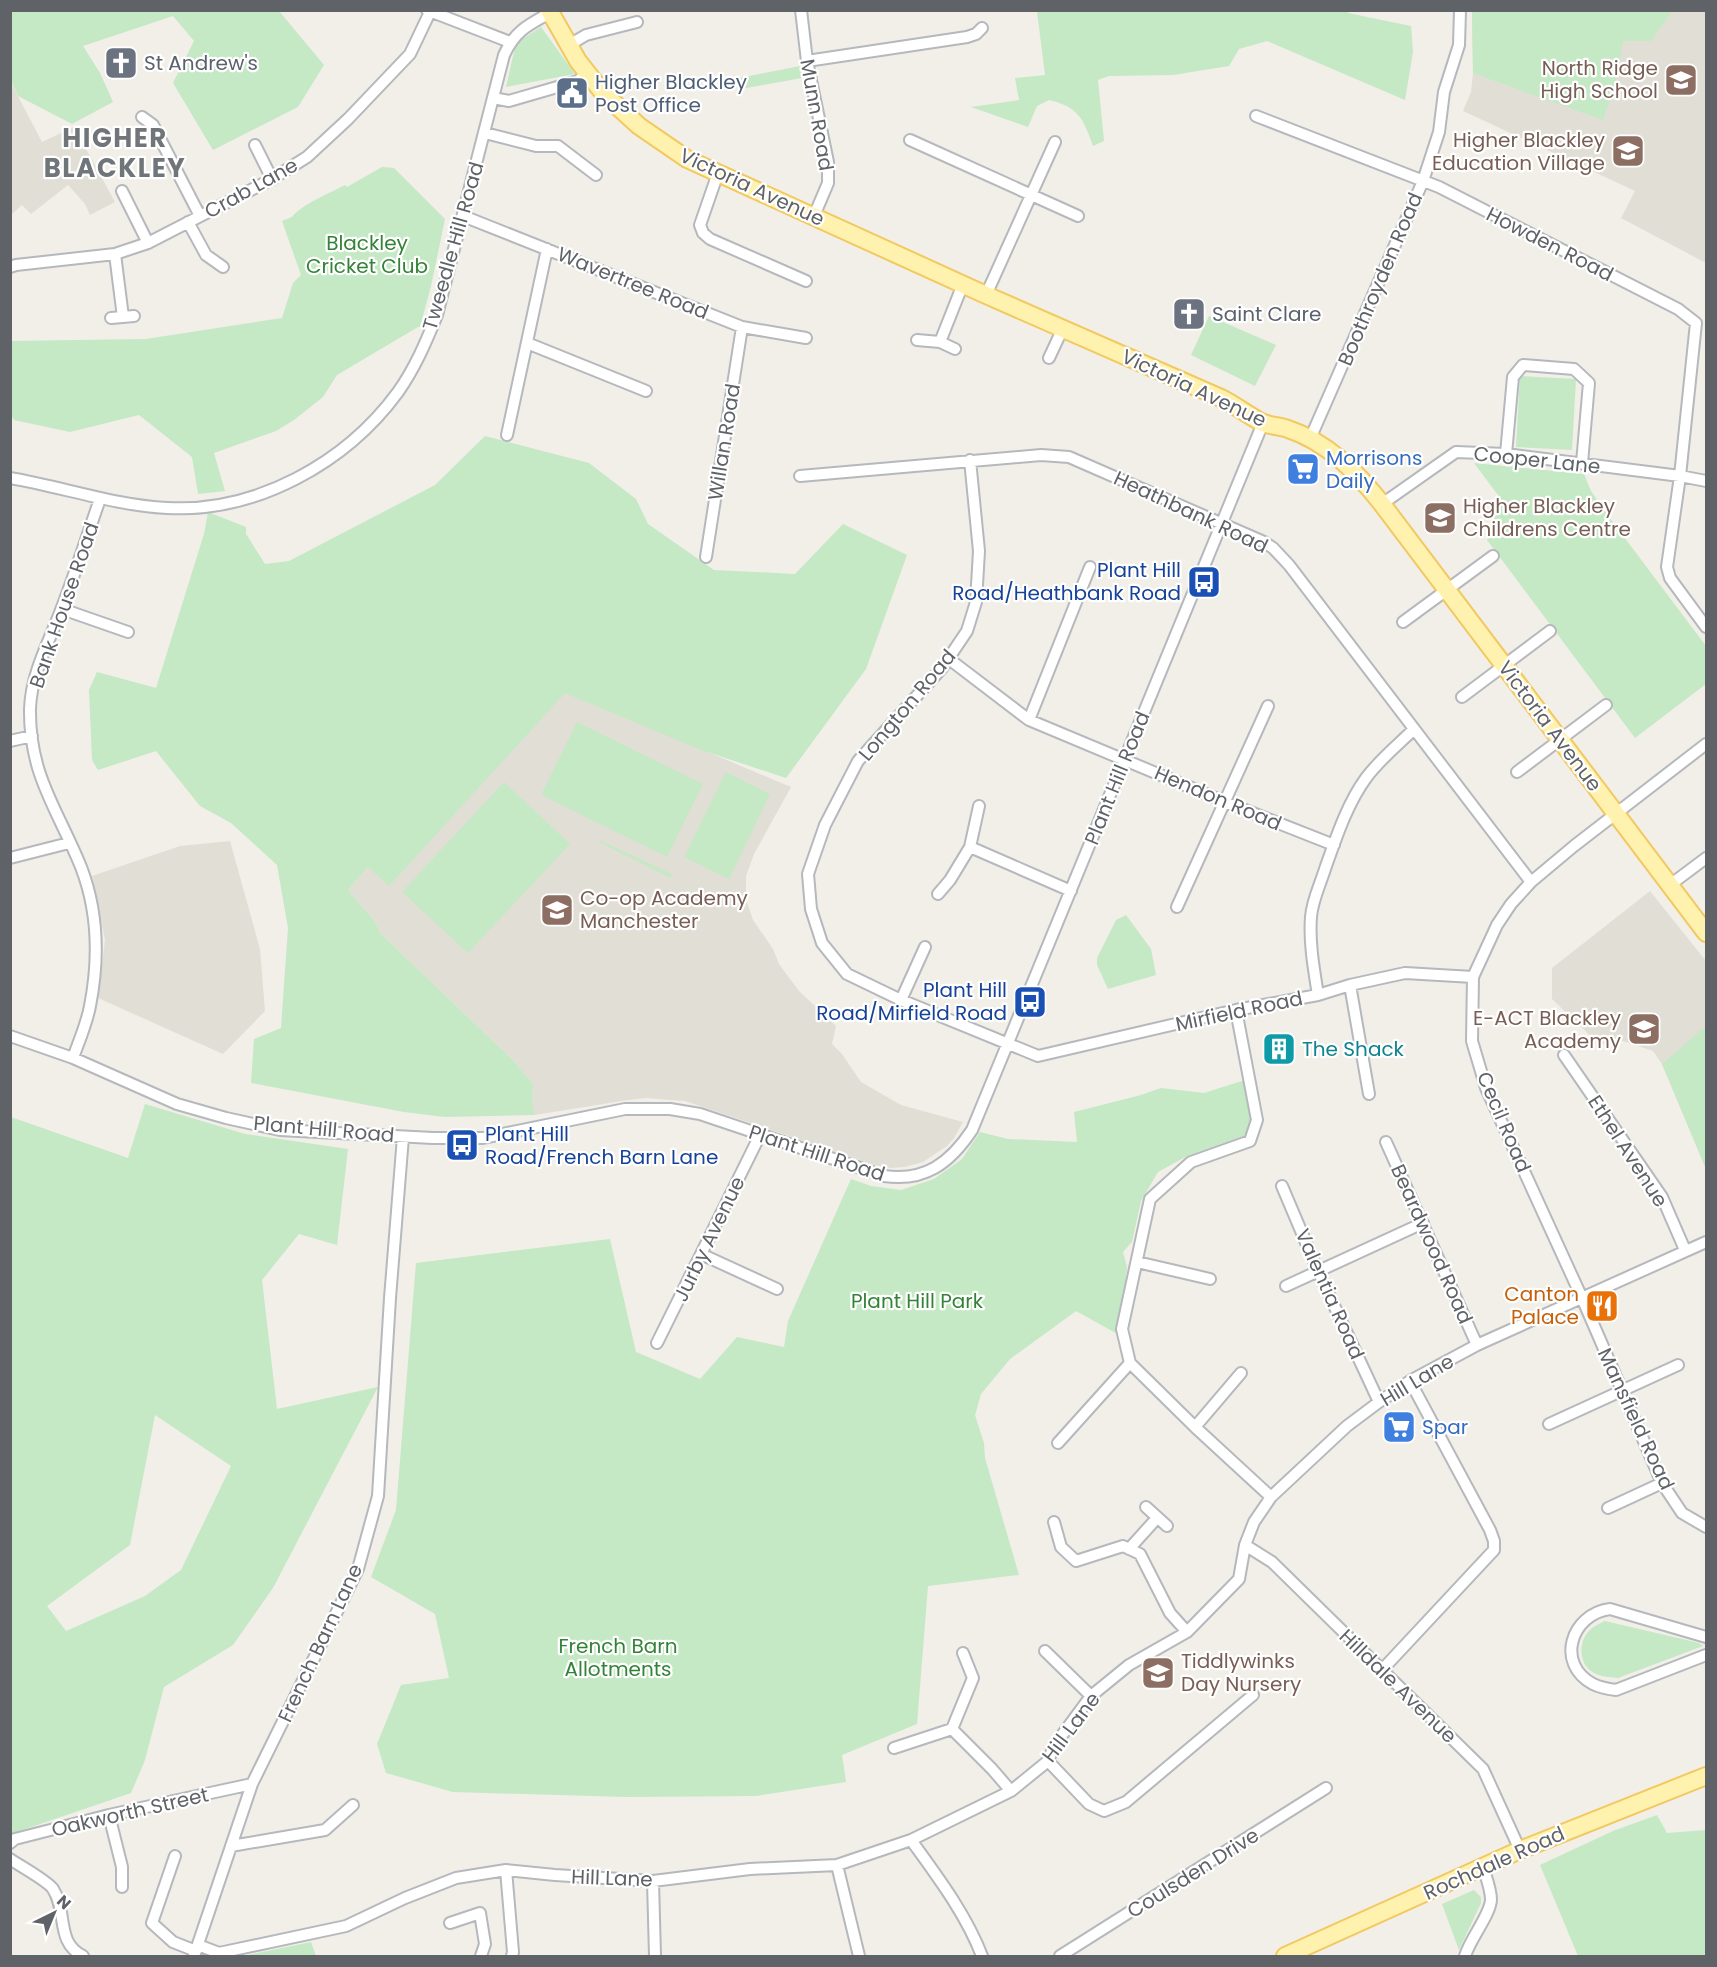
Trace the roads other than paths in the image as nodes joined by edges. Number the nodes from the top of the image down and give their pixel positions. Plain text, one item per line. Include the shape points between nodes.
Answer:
1 (801, 10) edge
2 (1460, 10) edge
3 (429, 11) edge
4 (549, 12) edge
5 (637, 22) dead end
6 (982, 28) dead end
7 (510, 42) junction
8 (569, 45) junction
9 (807, 61) junction
10 (587, 74) junction
11 (493, 98) junction
12 (1256, 116) dead end
13 (142, 117) dead end
14 (485, 133) junction
15 (910, 140) dead end
16 (1055, 142) dead end
17 (255, 145) dead end
18 (718, 173) junction
19 (596, 175) dead end
20 (272, 179) junction
21 (1423, 181) junction
22 (122, 191) dead end
23 (1031, 195) junction
24 (200, 216) junction
25 (463, 216) junction
26 (814, 216) junction
27 (1078, 216) dead end
28 (189, 222) junction
29 (148, 243) junction
30 (547, 249) junction
31 (115, 254) junction
32 (10, 267) edge
33 (223, 267) dead end
34 (806, 282) dead end
35 (963, 285) junction
36 (987, 295) junction
37 (123, 317) dead end
38 (741, 327) junction
39 (1062, 328) junction
40 (806, 338) dead end
41 (917, 340) dead end
42 (939, 342) junction
43 (527, 343) junction
44 (955, 349) dead end
45 (1049, 358) dead end
46 (645, 391) dead end
47 (1263, 423) junction
48 (507, 435) dead end
49 (1310, 439) junction
50 (1506, 454) junction
51 (970, 460) junction
52 (1582, 464) junction
53 (800, 476) dead end
54 (1680, 476) junction
55 (10, 478) edge
56 (1707, 481) edge
57 (100, 499) junction
58 (1382, 504) junction
59 (1222, 523) junction
60 (1493, 556) dead end
61 (706, 557) dead end
62 (1090, 567) dead end
63 (1447, 590) junction
64 (62, 609) junction
65 (1403, 622) dead end
66 (1707, 627) edge
67 (1550, 631) dead end
68 (128, 632) dead end
69 (949, 659) junction
70 (1504, 665) junction
71 (1462, 697) dead end
72 (1606, 705) dead end
73 (1268, 706) dead end
74 (1029, 720) junction
75 (1414, 729) junction
76 (32, 736) junction
77 (1559, 739) junction
78 (10, 741) edge
79 (1707, 744) edge
80 (1124, 759) junction
81 (1517, 772) dead end
82 (1225, 802) junction
83 (979, 806) dead end
84 (1615, 813) junction
85 (69, 843) junction
86 (1334, 845) junction
87 (970, 847) junction
88 (10, 858) edge
89 (1707, 858) edge
90 (1531, 882) junction
91 (1670, 885) junction
92 (1071, 891) junction
93 (938, 894) dead end
94 (1177, 908) dead end
95 (1707, 933) edge
96 (925, 947) dead end
97 (1473, 977) junction
98 (1350, 985) junction
99 (1318, 995) junction
100 (901, 1000) junction
101 (1236, 1010) junction
102 (10, 1036) edge
103 (1007, 1044) junction
104 (1564, 1055) dead end
105 (73, 1058) junction
106 (1369, 1094) dead end
107 (760, 1135) junction
108 (403, 1137) junction
109 (1386, 1142) dead end
110 (1282, 1186) dead end
111 (1422, 1223) junction
112 (1707, 1242) edge
113 (1685, 1250) junction
114 (701, 1254) junction
115 (1137, 1262) junction
116 (1318, 1270) junction
117 (1210, 1279) dead end
118 (1286, 1286) dead end
119 (777, 1289) dead end
120 (1582, 1298) junction
121 (657, 1342) dead end
122 (1477, 1345) junction
123 (1130, 1363) junction
124 (1678, 1365) dead end
125 (1241, 1373) dead end
126 (1410, 1381) junction
127 (1621, 1391) junction
128 (1379, 1402) junction
129 (1549, 1424) dead end
130 (1195, 1428) junction
131 (1058, 1443) dead end
132 (1662, 1483) junction
133 (1271, 1497) junction
134 (1146, 1507) dead end
135 (1608, 1508) dead end
136 (1157, 1518) junction
137 (1054, 1522) dead end
138 (1167, 1526) dead end
139 (1707, 1527) edge
140 (1245, 1545) junction
141 (1129, 1549) junction
142 (1187, 1632) junction
143 (1707, 1636) edge
144 (1045, 1651) dead end
145 (963, 1653) dead end
146 (1707, 1655) edge
147 (1381, 1671) junction
148 (1253, 1695) dead end
149 (1091, 1696) junction
150 (952, 1729) junction
151 (894, 1748) dead end
152 (1048, 1761) junction
153 (1707, 1776) edge
154 (252, 1784) junction
155 (1326, 1788) dead end
156 (1011, 1791) junction
157 (353, 1805) dead end
158 (109, 1815) junction
159 (911, 1840) junction
160 (10, 1843) edge
161 (231, 1846) junction
162 (1520, 1850) junction
163 (175, 1856) dead end
164 (10, 1859) edge
165 (837, 1865) junction
166 (1483, 1867) junction
167 (506, 1870) junction
168 (653, 1881) junction
169 (122, 1887) dead end
170 (450, 1923) dead end
171 (196, 1951) edge
172 (79, 1956) edge
173 (481, 1956) edge
174 (512, 1956) edge
175 (655, 1956) edge
176 (859, 1956) edge
177 (982, 1956) edge
178 (1060, 1956) edge
179 (1285, 1956) edge
180 (1465, 1956) edge

1 - 9 street, Munn Road
2 - 21 street, Boothroyden Road via 1459,45
3 - 7 street
3 - 20 street, Crab Lane via 410,54 307,157
4 - 7 street
4 - 8 main road, Victoria Avenue
5 - 8 street via 586,35
6 - 9 street via 967,37
7 - 11 street, Tweedle Hill Road
8 - 10 main road, Victoria Avenue
9 - 26 street, Munn Road via 829,173
10 - 11 street via 578,81 509,101
10 - 18 main road, Victoria Avenue via 651,136
11 - 14 street, Tweedle Hill Road
12 - 21 street, Howden Road
13 - 24 street via 153,125
14 - 19 street via 536,146 558,146
14 - 25 street, Tweedle Hill Road
15 - 23 street
16 - 23 street
17 - 20 street
18 - 26 main road, Victoria Avenue
18 - 34 street via 700,225 703,233
20 - 24 street, Crab Lane
21 - 49 street, Boothroyden Road
21 - 54 street, Howden Road via 1678,309 1696,322
22 - 29 street
23 - 27 street
23 - 36 street
24 - 28 street, Crab Lane
25 - 30 street, Wavertree Road
25 - 57 street, Tweedle Hill Road via 437,315 423,350 389,403 345,447 285,484 219,505 168,508
26 - 35 main road, Victoria Avenue
28 - 29 street, Crab Lane
28 - 33 street via 206,255
29 - 31 street, Crab Lane
30 - 38 street, Wavertree Road
30 - 43 street
31 - 32 street, Crab Lane
31 - 37 street
35 - 36 main road, Victoria Avenue
35 - 42 street
36 - 39 main road, Victoria Avenue
38 - 40 street, Wavertree Road
38 - 61 street, Willan Road
39 - 45 street
39 - 47 main road, Victoria Avenue via 1221,398
41 - 42 street
42 - 44 street
43 - 46 street
43 - 48 street
47 - 49 main road, Victoria Avenue via 1287,428
47 - 59 street, Plant Hill Road
49 - 58 main road, Victoria Avenue via 1354,471
50 - 52 street, Cooper Lane
50 - 52 street via 1513,377 1523,365 1574,369 1589,383
50 - 58 street, Cooper Lane via 1456,452
51 - 53 street, Heathbank Road
51 - 59 street, Heathbank Road via 1069,457
51 - 69 street, Longton Road via 979,551 976,602 967,631
52 - 54 street, Cooper Lane
54 - 56 street, Cooper Lane
54 - 66 street via 1667,567 1670,578
55 - 57 street, Tweedle Hill Road
57 - 64 street, Bank House Road
58 - 63 main road, Victoria Avenue
59 - 75 street, Heathbank Road via 1264,542 1285,559
59 - 80 street, Plant Hill Road
60 - 63 street
62 - 74 street
63 - 65 street
63 - 70 main road, Victoria Avenue
64 - 68 street
64 - 76 street, Bank House Road via 35,676 30,708
67 - 70 street
69 - 74 street, Hendon Road
69 - 100 street, Longton Road via 858,761 825,825 808,874 811,909 822,943 847,974
70 - 71 street
70 - 77 main road, Victoria Avenue
72 - 77 street
73 - 82 street
74 - 80 street, Hendon Road
75 - 86 street via 1376,765 1358,789
75 - 90 street, Heathbank Road
76 - 78 street
76 - 85 street, Bank House Road via 42,783
77 - 81 street
77 - 84 main road, Victoria Avenue
79 - 84 street, Cecil Road
80 - 82 street, Hendon Road
80 - 92 street, Plant Hill Road
82 - 86 street, Hendon Road
82 - 94 street
83 - 87 street
84 - 90 street, Cecil Road
84 - 91 main road, Victoria Avenue
85 - 88 street
85 - 105 street, Bank House Road via 86,882 96,940 90,1008
86 - 99 street via 1311,917 1312,963
87 - 92 street
87 - 93 street
89 - 91 street
90 - 97 street, Cecil Road via 1503,914
91 - 95 main road, Victoria Avenue
92 - 103 street, Plant Hill Road
96 - 100 street
97 - 98 street, Mirfield Road via 1405,974
97 - 120 street, Cecil Road via 1472,1041 1486,1088
98 - 99 street, Mirfield Road
98 - 106 street
99 - 101 street, Mirfield Road
100 - 103 street, Longton Road
101 - 103 street, Mirfield Road via 1038,1056
101 - 115 street via 1257,1120 1250,1141 1191,1162 1150,1199
102 - 105 street, Plant Hill Road
103 - 107 street, Plant Hill Road via 972,1130 960,1149 937,1168 924,1173 884,1176
104 - 113 street, Ethel Avenue via 1662,1197
105 - 108 street, Plant Hill Road via 177,1104 226,1118 280,1130
107 - 108 street, Plant Hill Road via 700,1114 649,1108 625,1109 483,1138
107 - 114 street, Jurby Avenue
108 - 154 street, French Barn Lane via 378,1496 358,1569
109 - 111 street, Beardwood Road
110 - 116 street, Valentia Road
111 - 116 street
111 - 122 street, Beardwood Road
112 - 113 street, Hill Lane
113 - 120 street, Hill Lane
114 - 119 street
114 - 121 street, Jurby Avenue
115 - 117 street
115 - 123 street via 1122,1329
116 - 118 street
116 - 128 street, Valentia Road
120 - 122 street, Hill Lane
120 - 127 street, Mansfield Road
122 - 126 street, Hill Lane
123 - 130 street
123 - 131 street
124 - 127 street
125 - 130 street
126 - 128 street, Hill Lane
126 - 147 street via 1490,1530 1494,1550
127 - 129 street
127 - 132 street, Mansfield Road
128 - 133 street, Hill Lane via 1347,1426
130 - 133 street
132 - 135 street
132 - 139 street, Mansfield Road via 1682,1513
133 - 140 street, Hill Lane via 1254,1522
134 - 136 street
136 - 138 street
136 - 141 street
137 - 141 street via 1061,1547 1076,1561 1123,1546
140 - 142 street, Hill Lane via 1239,1579
140 - 147 street, Hilldale Avenue via 1272,1563
141 - 142 street via 1140,1554 1170,1613
142 - 149 street, Hill Lane via 1129,1665
143 - 146 street via 1610,1610 1599,1611 1581,1624 1571,1647 1583,1676 1603,1688 1616,1690
144 - 149 street
145 - 150 street via 973,1678
147 - 162 street, Hilldale Avenue via 1483,1769
148 - 152 street via 1126,1802 1104,1811 1089,1804
149 - 152 street, Hill Lane via 1054,1746
150 - 151 street
150 - 156 street
152 - 156 street, Hill Lane
153 - 162 main road, Rochdale Road
154 - 158 street, Oakworth Street
154 - 161 street, French Barn Lane
155 - 178 street, Coulsden Drive
156 - 159 street, Hill Lane
157 - 161 street via 325,1830
158 - 160 street, Oakworth Street
158 - 169 street via 122,1867
159 - 165 street, Hill Lane
159 - 177 street via 975,1938
161 - 171 street, French Barn Lane
162 - 166 main road, Rochdale Road
163 - 171 street, Hill Lane via 152,1923 173,1942
164 - 172 street via 52,1888 60,1905 65,1938
165 - 168 street, Hill Lane via 750,1869
165 - 176 street
166 - 179 main road, Rochdale Road
166 - 180 street via 1491,1904
167 - 168 street, Hill Lane
167 - 171 street, Hill Lane via 456,1878 346,1926 219,1953
167 - 174 street
168 - 175 street
170 - 173 street via 480,1913 485,1944

